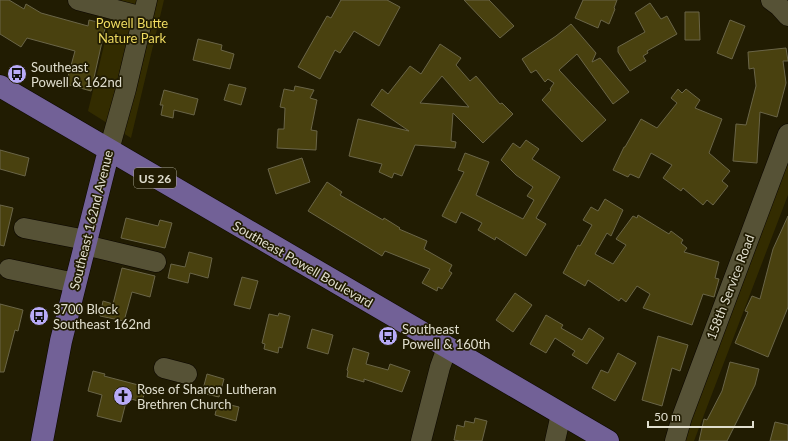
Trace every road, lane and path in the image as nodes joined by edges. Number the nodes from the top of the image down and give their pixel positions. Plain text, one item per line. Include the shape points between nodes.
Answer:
1 (78, 0) edge
2 (771, 0) edge
3 (145, 9) edge
4 (788, 16) edge
5 (0, 86) edge
6 (788, 134) edge
7 (109, 150) junction
8 (24, 228) dead end
9 (86, 242) junction
10 (156, 262) dead end
11 (9, 269) dead end
12 (75, 283) junction
13 (447, 348) junction
14 (164, 368) dead end
15 (187, 374) dead end
16 (561, 414) junction
17 (42, 441) edge
18 (421, 441) edge
19 (555, 441) edge
20 (608, 441) edge
21 (675, 441) edge

1 - 3 street
2 - 4 street
3 - 7 street, Southeast 162nd Avenue
5 - 7 main road, Southeast Powell Boulevard / US 26
6 - 21 street, 158th Service Road
7 - 9 main road, Southeast 162nd Avenue
7 - 13 main road, Southeast Powell Boulevard / US 26
8 - 9 street
9 - 10 street
9 - 12 main road, Southeast 162nd Avenue
11 - 12 street
12 - 17 main road, Southeast 162nd Avenue via 55,367
13 - 16 main road, Southeast Powell Boulevard / US 26
13 - 18 street
14 - 15 street
16 - 19 street
16 - 20 main road, Southeast Powell Boulevard / US 26

